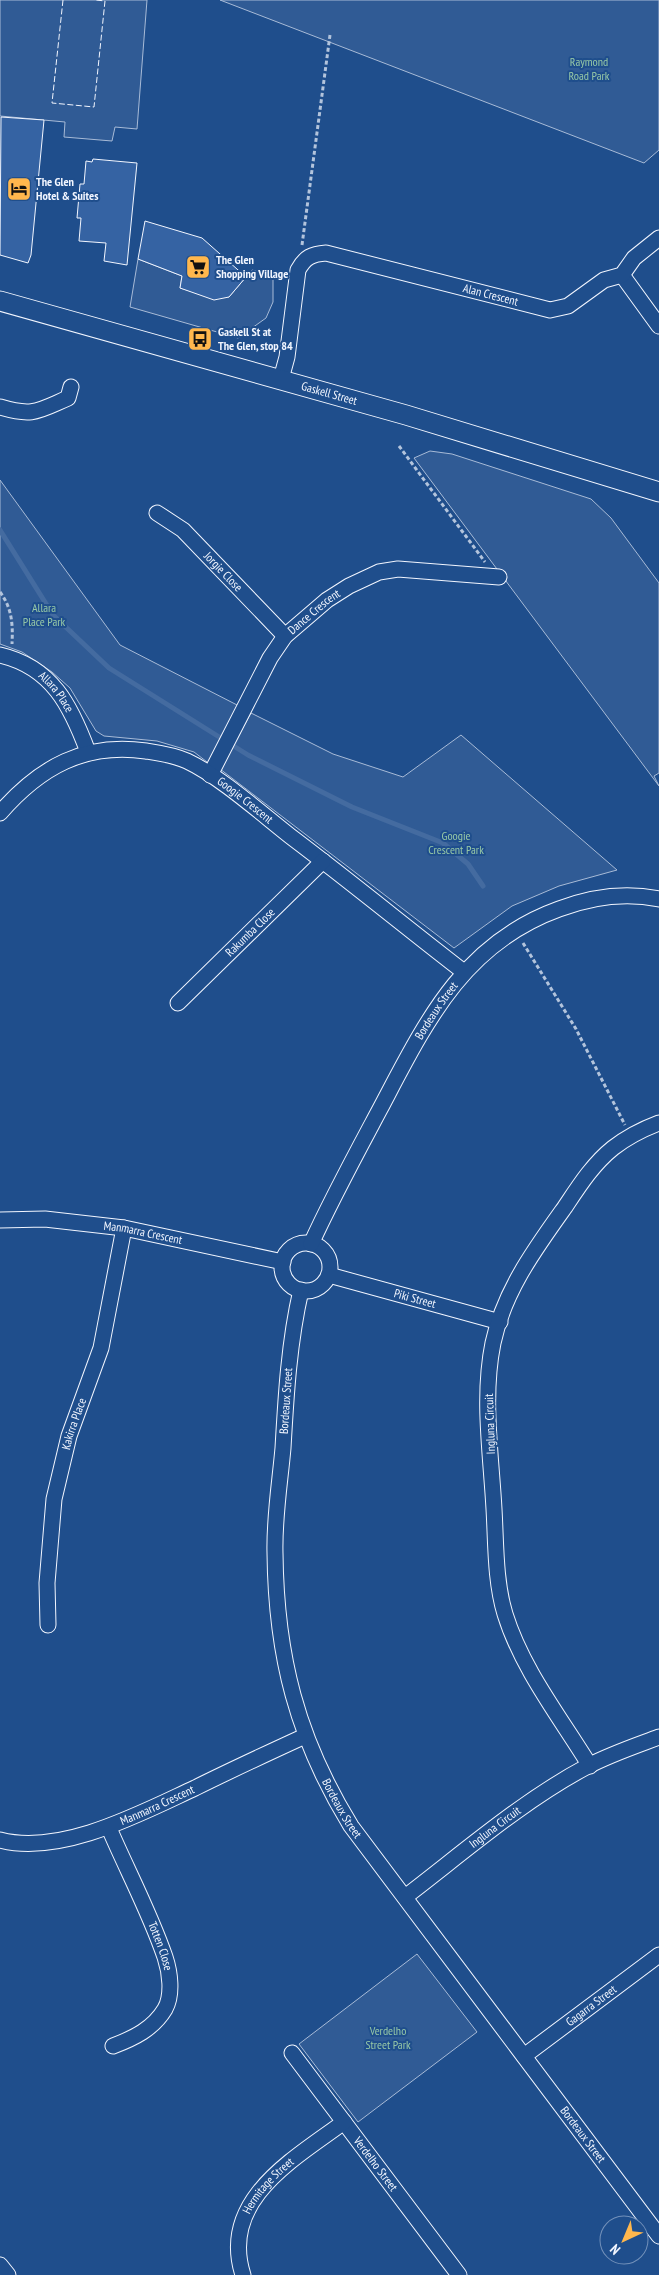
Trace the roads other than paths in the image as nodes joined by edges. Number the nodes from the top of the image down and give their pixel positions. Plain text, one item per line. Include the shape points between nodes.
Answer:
1 (659, 238) edge
2 (622, 275) junction
3 (0, 301) edge
4 (659, 326) edge
5 (281, 379) junction
6 (71, 387) dead end
7 (0, 407) edge
8 (659, 492) edge
9 (156, 513) dead end
10 (499, 576) road end
11 (285, 636) junction
12 (0, 655) edge
13 (88, 752) junction
14 (210, 776) junction
15 (0, 812) edge
16 (323, 861) junction
17 (659, 899) edge
18 (464, 972) junction
19 (178, 1002) dead end
20 (659, 1123) edge
21 (0, 1220) edge
22 (124, 1228) junction
23 (311, 1244) junction
24 (283, 1262) junction
25 (328, 1275) junction
26 (301, 1290) junction
27 (500, 1322) junction
28 (48, 1625) dead end
29 (305, 1736) junction
30 (659, 1737) edge
31 (590, 1766) junction
32 (109, 1828) junction
33 (0, 1840) edge
34 (405, 1897) junction
35 (659, 1955) edge
36 (113, 2046) dead end
37 (292, 2053) dead end
38 (524, 2056) junction
39 (344, 2122) junction
40 (659, 2236) edge
41 (243, 2275) edge
42 (459, 2275) edge

1 - 2 street via 634,258
2 - 4 street
2 - 5 street, Alan Crescent via 604,280 568,306 550,310 326,253 312,254 298,270
3 - 5 street, Gaskell Street
5 - 8 street, Gaskell Street
6 - 7 street via 68,398 34,413 21,414
9 - 11 street, Jorgie Close via 183,530
10 - 11 street, Dance Crescent via 398,569 379,572 327,600
11 - 14 street, Dance Crescent via 245,704
12 - 13 street, Allara Place via 17,659 41,674 61,694 75,718
13 - 14 street, Googie Crescent via 132,749 162,753 186,761
13 - 15 street, Googie Crescent via 38,776
14 - 16 street, Googie Crescent
16 - 18 street, Googie Crescent
16 - 19 street, Rakumba Close
17 - 18 street, Bordeaux Street via 611,896 578,902 548,913 492,945
18 - 23 street, Bordeaux Street via 444,995 422,1030
20 - 27 street, Ingluna Circuit via 631,1136 593,1167 523,1266
21 - 22 street, Manmarra Crescent via 45,1218
22 - 24 street, Manmarra Crescent
22 - 28 street, Kakirra Place via 101,1348 68,1436 54,1499
23 - 24 street via 296,1246
23 - 25 street via 325,1252 329,1259
24 - 26 street via 284,1277 294,1288
25 - 26 street via 325,1282 314,1290
25 - 27 street, Piki Street
26 - 29 street, Bordeaux Street via 291,1332 275,1551 282,1643
27 - 31 street, Ingluna Circuit via 493,1343 488,1404 498,1580 504,1612 526,1662
29 - 32 street, Manmarra Crescent
29 - 34 street, Bordeaux Street via 327,1787 351,1826
30 - 31 street, Ingluna Circuit
31 - 34 street, Ingluna Circuit via 530,1802
32 - 33 street, Manmarra Crescent via 41,1842
32 - 36 street, Totten Close via 166,1958 170,1984 166,2008 153,2025 136,2037
34 - 38 street, Bordeaux Street
35 - 38 street, Gagarra Street
37 - 39 street, Verdelho Street
38 - 40 street, Bordeaux Street
39 - 41 street, Hermitage Street via 277,2172 256,2194 244,2218 239,2238
39 - 42 street, Verdelho Street

